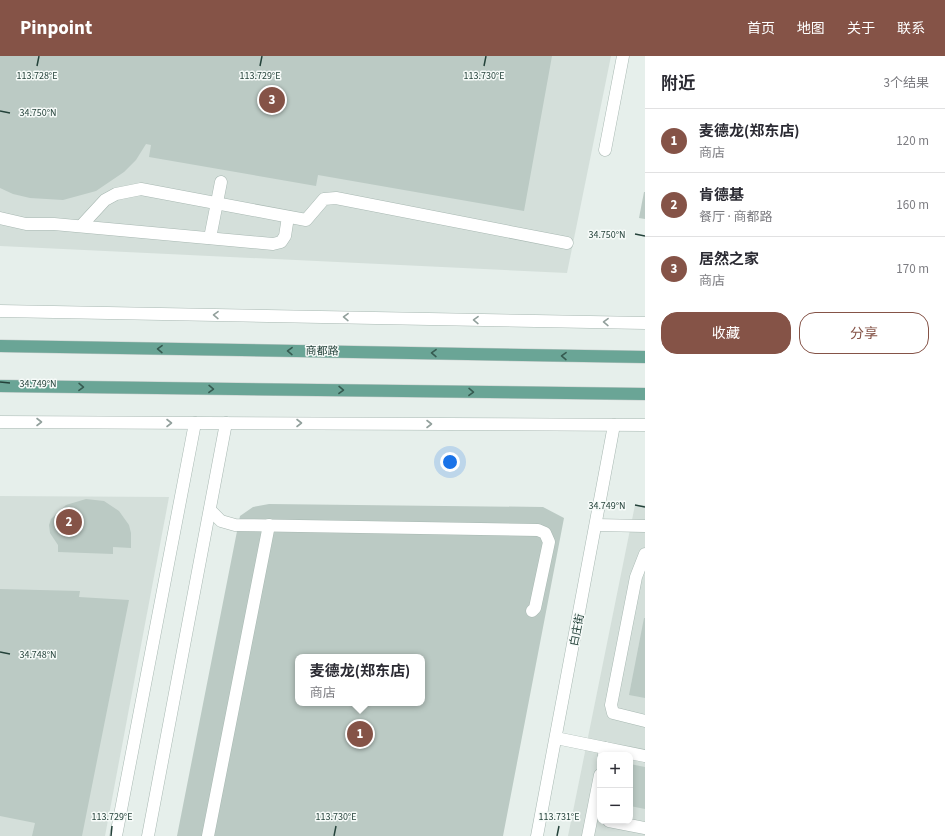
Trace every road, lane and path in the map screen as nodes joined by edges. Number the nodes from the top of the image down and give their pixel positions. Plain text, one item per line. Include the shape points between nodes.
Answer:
1 (623, 56) edge
2 (605, 150) dead end
3 (221, 182) dead end
4 (217, 203) junction
5 (288, 217) junction
6 (4, 221) edge
7 (81, 226) junction
8 (210, 238) junction
9 (568, 243) dead end
10 (0, 311) edge
11 (645, 323) edge
12 (0, 346) edge
13 (645, 357) edge
14 (0, 386) edge
15 (645, 394) edge
16 (0, 422) edge
17 (195, 423) junction
18 (226, 423) junction
19 (614, 424) junction
20 (645, 425) edge
21 (210, 510) junction
22 (269, 525) junction
23 (596, 525) junction
24 (645, 526) edge
25 (645, 554) edge
26 (532, 611) dead end
27 (645, 721) edge
28 (556, 738) junction
29 (605, 752) edge
30 (633, 755) edge
31 (645, 756) edge
32 (599, 788) edge
33 (596, 818) edge
34 (624, 824) edge
35 (645, 828) edge
36 (116, 836) edge
37 (148, 836) edge
38 (208, 836) edge
39 (537, 836) edge
40 (588, 836) edge

1 - 2 street
3 - 4 street
4 - 5 street
4 - 7 street via 141,189 116,194 105,200
4 - 8 street
5 - 8 street via 285,236 281,242 259,243
5 - 9 street via 306,220 324,199 336,198
6 - 7 street
7 - 8 street
11 -> 10 street
13 -> 12 main road, 商都路
14 -> 15 main road
16 -> 17 street
17 - 18 street
17 - 36 street
18 -> 19 street
18 - 21 street
19 - 20 street
19 - 23 street, 白庄街
21 - 22 street via 221,521 235,525
21 - 37 street
22 - 26 street via 538,530 545,533 548,542 535,608
22 - 38 street
23 - 24 street
23 - 28 street, 白庄街
25 - 27 street via 636,577 611,705 613,713
28 - 29 street
28 - 39 street, 白庄街
30 - 31 street
32 - 33 street
33 - 40 street
34 - 35 street

